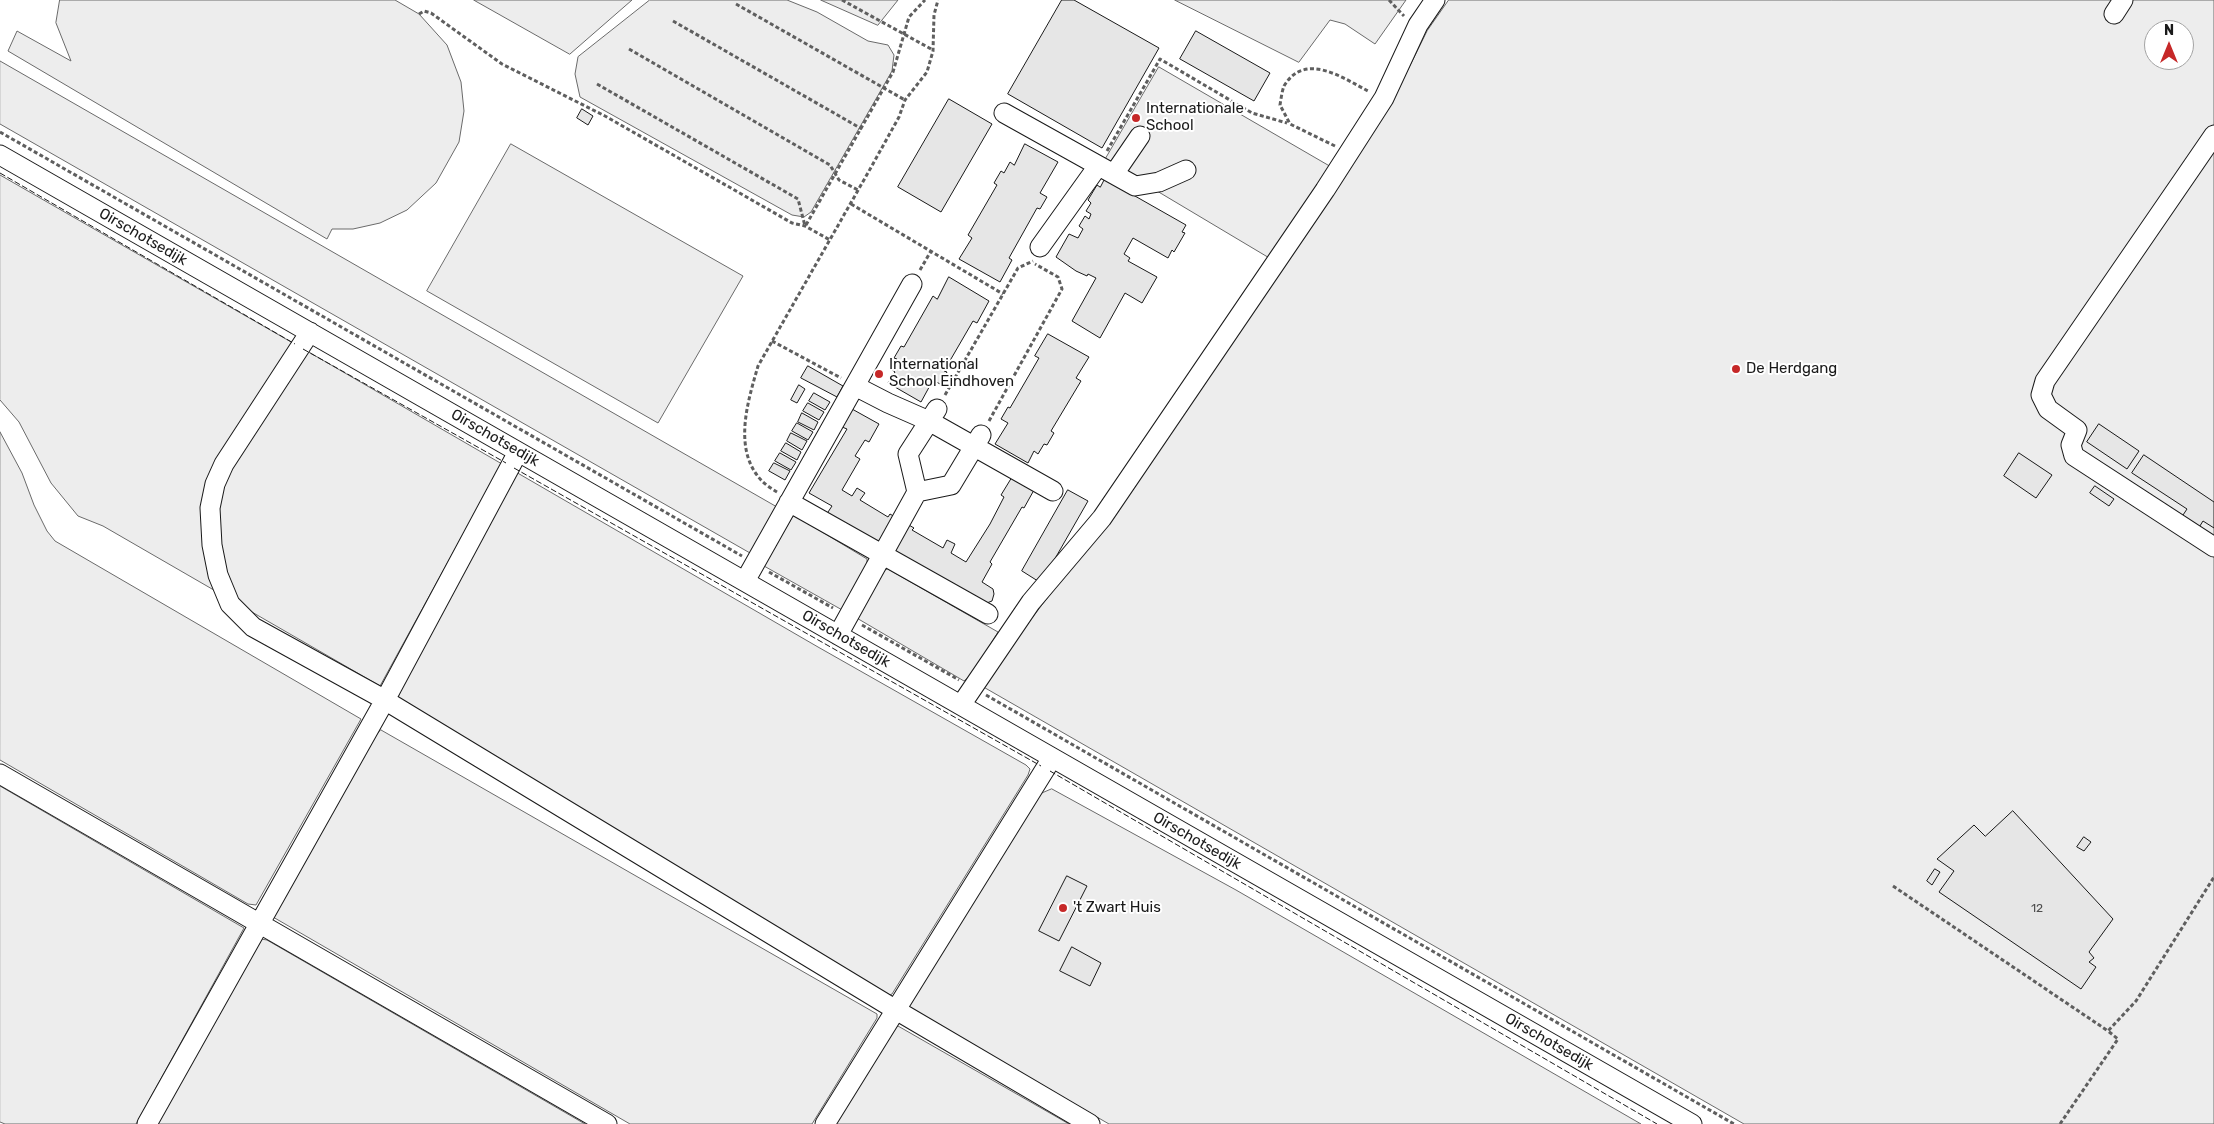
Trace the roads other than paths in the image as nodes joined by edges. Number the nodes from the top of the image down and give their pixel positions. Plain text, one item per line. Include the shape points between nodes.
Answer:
1 (1435, 0) edge
2 (1004, 113) dead end
3 (2214, 134) edge
4 (1140, 136) dead end
5 (0, 155) edge
6 (1106, 170) junction
7 (1186, 170) dead end
8 (1036, 255) road end
9 (912, 284) dead end
10 (310, 332) junction
11 (855, 386) junction
12 (933, 415) junction
13 (978, 440) junction
14 (518, 452) junction
15 (1053, 491) dead end
16 (917, 492) junction
17 (790, 502) junction
18 (2214, 547) edge
19 (882, 554) junction
20 (745, 581) junction
21 (988, 614) dead end
22 (838, 635) junction
23 (385, 700) junction
24 (961, 705) junction
25 (1052, 758) junction
26 (0, 774) edge
27 (258, 923) junction
28 (896, 1010) junction
29 (147, 1124) edge
30 (607, 1124) edge
31 (825, 1124) edge
32 (1090, 1124) edge
33 (1692, 1124) edge

1 - 24 street via 1418,26 1381,103 1354,144 1102,518 1031,602
2 - 6 street
3 - 18 street via 2045,381 2041,395 2048,408 2076,430 2071,446 2074,456
4 - 6 street
5 - 10 street, Oirschotsedijk
6 - 7 street via 1135,186 1159,182
6 - 8 street
9 - 11 street
10 - 14 street, Oirschotsedijk
10 - 23 street via 224,464 215,484 210,508 218,575 230,604 252,627
11 - 12 street via 888,403
11 - 17 street
12 - 13 street
12 - 16 street via 908,454
13 - 15 street
13 - 16 street via 951,485
14 - 20 street, Oirschotsedijk
14 - 23 street
16 - 19 street
17 - 19 street
17 - 20 street
19 - 21 street
19 - 22 street
20 - 22 street, Oirschotsedijk
22 - 24 street, Oirschotsedijk
23 - 27 street
23 - 28 street
24 - 25 street, Oirschotsedijk
25 - 28 street
25 - 33 street, Oirschotsedijk
26 - 27 street
27 - 29 street
27 - 30 street
28 - 31 street
28 - 32 street

